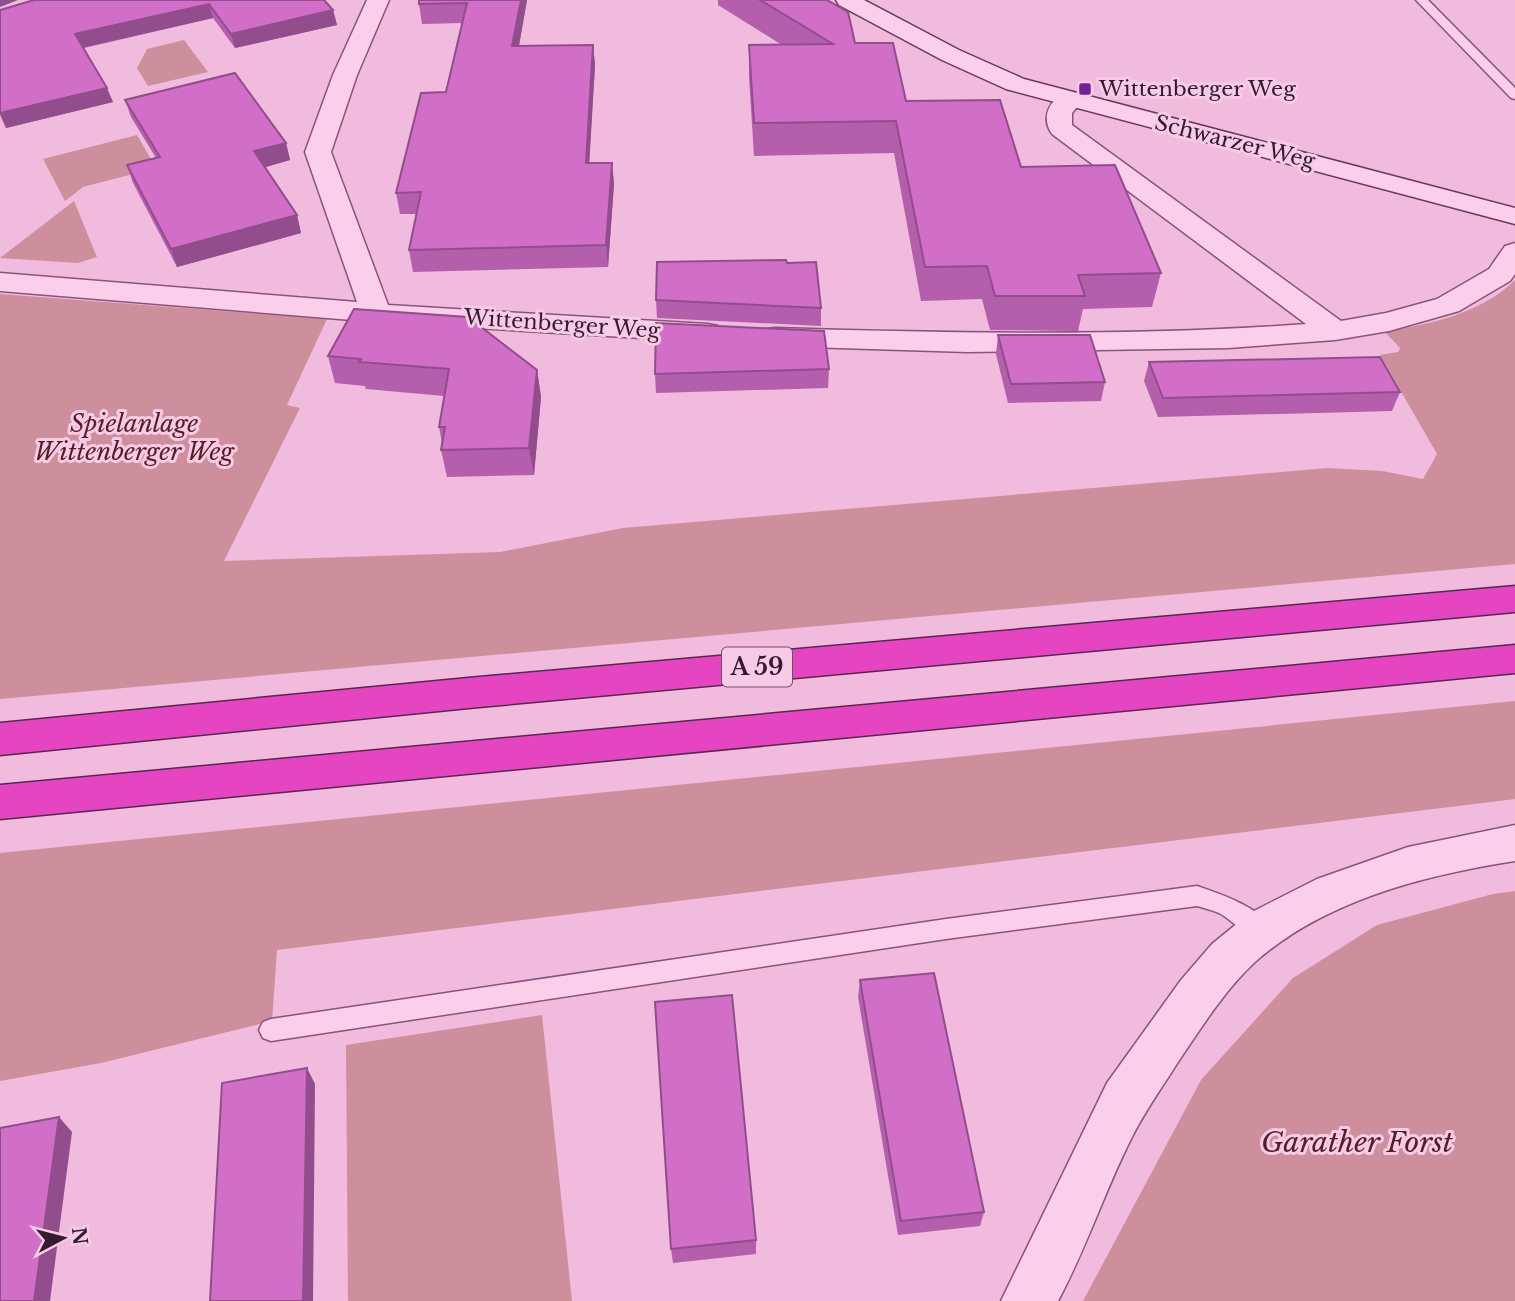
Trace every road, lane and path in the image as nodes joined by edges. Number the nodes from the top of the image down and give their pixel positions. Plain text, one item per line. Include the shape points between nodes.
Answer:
1 (378, 0) edge
2 (847, 0) edge
3 (1422, 0) edge
4 (1515, 95) edge
5 (1070, 100) junction
6 (1515, 216) edge
7 (1515, 252) edge
8 (0, 282) edge
9 (376, 313) junction
10 (1335, 331) junction
11 (1515, 599) edge
12 (1515, 659) edge
13 (0, 739) edge
14 (0, 802) edge
15 (1515, 843) edge
16 (1261, 930) junction
17 (271, 1030) dead end
18 (1028, 1301) edge

1 - 9 street via 318,152
2 - 5 street, Schwarzer Weg via 982,71
3 - 4 lane
5 - 6 street, Schwarzer Weg
5 - 10 street via 1058,114 1061,129
7 - 10 street, Wittenberger Weg via 1500,275 1448,305
8 - 9 street, Wittenberger Weg
9 - 10 street, Wittenberger Weg via 739,335 968,343 1228,339
11 - 13 highway, A 59
12 - 14 highway
15 - 16 street via 1373,876
16 - 17 lane via 1228,907 1197,896
16 - 18 street via 1207,980 1125,1100

